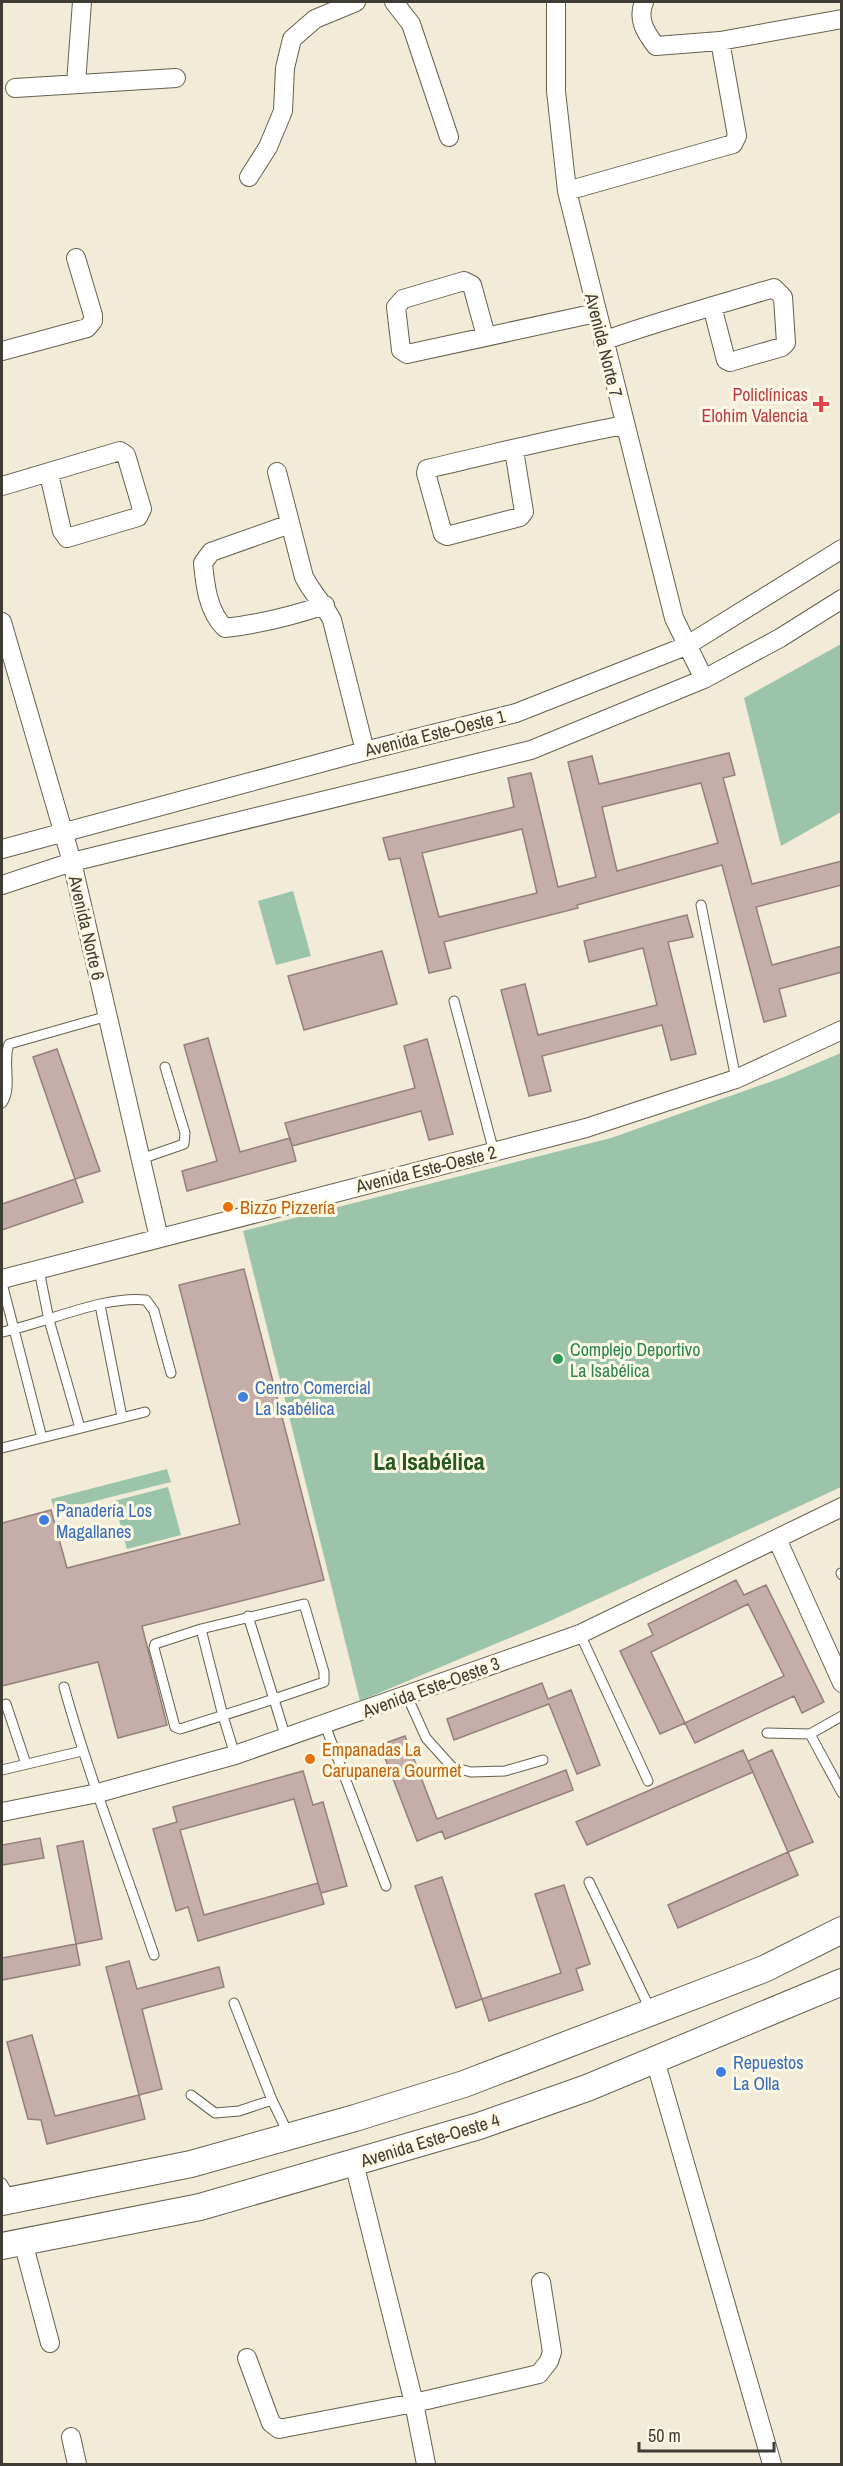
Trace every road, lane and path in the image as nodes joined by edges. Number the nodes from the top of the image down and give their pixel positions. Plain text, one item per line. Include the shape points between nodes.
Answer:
1 (82, 2) edge
2 (356, 2) edge
3 (394, 2) edge
4 (556, 2) edge
5 (644, 2) edge
6 (842, 19) edge
7 (720, 41) junction
8 (176, 78) dead end
9 (76, 84) junction
10 (15, 88) dead end
11 (449, 137) dead end
12 (249, 177) dead end
13 (567, 191) junction
14 (76, 258) dead end
15 (712, 306) junction
16 (596, 313) junction
17 (486, 336) junction
18 (603, 341) junction
19 (2, 351) edge
20 (625, 425) junction
21 (514, 450) junction
22 (277, 472) dead end
23 (49, 474) junction
24 (2, 486) edge
25 (290, 524) junction
26 (842, 549) edge
27 (842, 599) edge
28 (325, 605) junction
29 (2, 622) edge
30 (686, 646) junction
31 (704, 679) junction
32 (365, 751) junction
33 (63, 831) junction
34 (2, 849) edge
35 (72, 862) junction
36 (2, 885) edge
37 (701, 905) dead end
38 (454, 1001) dead end
39 (108, 1016) junction
40 (842, 1030) edge
41 (165, 1067) dead end
42 (736, 1079) junction
43 (2, 1103) edge
44 (494, 1152) junction
45 (141, 1159) junction
46 (159, 1238) junction
47 (39, 1270) junction
48 (2, 1281) edge
49 (100, 1305) junction
50 (49, 1320) junction
51 (14, 1330) junction
52 (2, 1332) edge
53 (171, 1373) dead end
54 (145, 1412) dead end
55 (122, 1417) junction
56 (80, 1428) junction
57 (42, 1438) junction
58 (2, 1448) edge
59 (842, 1507) edge
60 (777, 1539) junction
61 (248, 1616) junction
62 (201, 1629) junction
63 (580, 1634) junction
64 (841, 1679) edge
65 (64, 1687) dead end
66 (407, 1696) junction
67 (274, 1700) junction
68 (6, 1704) dead end
69 (223, 1716) junction
70 (842, 1716) edge
71 (325, 1725) junction
72 (767, 1733) dead end
73 (810, 1734) junction
74 (286, 1738) junction
75 (82, 1751) junction
76 (235, 1755) junction
77 (543, 1760) dead end
78 (26, 1764) junction
79 (2, 1770) edge
80 (648, 1781) dead end
81 (98, 1793) junction
82 (842, 1793) edge
83 (2, 1812) edge
84 (589, 1882) dead end
85 (386, 1886) dead end
86 (842, 1930) edge
87 (154, 1955) dead end
88 (842, 1982) edge
89 (234, 2003) dead end
90 (652, 2013) junction
91 (655, 2060) junction
92 (191, 2095) dead end
93 (272, 2100) junction
94 (290, 2136) junction
95 (354, 2163) junction
96 (5, 2195) edge
97 (12, 2244) edge
98 (541, 2282) dead end
99 (50, 2343) dead end
100 (247, 2358) dead end
101 (414, 2403) junction
102 (71, 2437) dead end
103 (77, 2464) edge
104 (426, 2464) edge
105 (772, 2464) edge

1 - 9 street
2 - 12 street via 315,19 292,39 285,68 283,111 268,147
3 - 11 street via 411,24
4 - 13 street, Avenida Norte 7 via 556,91
5 - 7 street via 644,31 656,46
6 - 7 street
7 - 13 street via 737,136 733,144
8 - 9 street
9 - 10 street
13 - 16 street, Avenida Norte 7
14 - 19 street via 93,321 87,328
15 - 15 street via 774,288 783,297 786,343 730,362 726,360
15 - 18 street
16 - 17 street
16 - 18 street, Avenida Norte 7
17 - 17 street via 407,354 401,350 396,307 403,299 464,281 472,285
18 - 20 street, Avenida Norte 7
20 - 21 street
20 - 30 street, Avenida Norte 7 via 674,618
21 - 21 street via 427,469 443,534 520,517 524,512
22 - 25 street
23 - 23 street via 120,451 126,455 142,509 138,517 67,538
23 - 24 street
25 - 28 street via 304,577
25 - 28 street via 211,552 202,563 216,620 225,628 247,626
26 - 30 street, Avenida Este-Oeste 1
27 - 31 street
28 - 32 street
29 - 33 street, Avenida Norte 6
30 - 31 street, Avenida Norte 7
30 - 32 street, Avenida Este-Oeste 1 via 516,713
31 - 35 street via 531,750
32 - 33 street, Avenida Este-Oeste 1
33 - 34 street, Avenida Este-Oeste 1
33 - 35 street, Avenida Norte 6
35 - 36 street
35 - 39 street, Avenida Norte 6
37 - 42 lane
38 - 44 lane
39 - 43 lane via 9,1044
39 - 45 street, Avenida Norte 6
40 - 42 street, Avenida Este-Oeste 2
41 - 45 lane via 185,1133 184,1144
42 - 44 street, Avenida Este-Oeste 2 via 586,1128
44 - 46 street, Avenida Este-Oeste 2
45 - 46 street, Avenida Norte 6
46 - 47 street, Avenida Este-Oeste 2
47 - 48 street, Avenida Este-Oeste 2
47 - 50 lane
48 - 51 lane
49 - 50 lane
49 - 53 lane via 146,1300 154,1311
49 - 55 lane
50 - 51 lane
50 - 56 lane
51 - 52 lane
51 - 57 lane
54 - 55 lane
55 - 56 lane
56 - 57 lane
57 - 58 lane
59 - 60 street, Avenida Este-Oeste 3
60 - 63 street, Avenida Este-Oeste 3
60 - 64 street
61 - 62 lane
61 - 67 lane
61 - 67 lane via 304,1604 311,1624 324,1682
62 - 69 lane
62 - 69 lane via 155,1644 154,1654 175,1727 180,1729
63 - 66 street, Avenida Este-Oeste 3
63 - 80 lane
65 - 75 lane
66 - 71 street, Avenida Este-Oeste 3
66 - 77 lane via 426,1738 452,1767 471,1772 505,1771
67 - 69 lane
67 - 74 lane
68 - 78 lane
69 - 76 lane
70 - 73 lane
71 - 74 street, Avenida Este-Oeste 3
71 - 85 lane
72 - 73 lane
73 - 82 lane
74 - 76 street, Avenida Este-Oeste 3
75 - 78 lane
75 - 81 lane
76 - 81 street, Avenida Este-Oeste 3
78 - 79 lane
81 - 83 street, Avenida Este-Oeste 3
81 - 87 lane
84 - 90 lane
86 - 90 main road via 764,1969
88 - 91 main road, Avenida Este-Oeste 4
89 - 93 lane
90 - 94 main road via 464,2084
91 - 95 main road, Avenida Este-Oeste 4 via 479,2126
91 - 105 street
92 - 93 lane via 215,2113 239,2111
93 - 94 lane
94 - 96 main road via 191,2164
95 - 97 main road, Avenida Este-Oeste 4 via 200,2207
95 - 101 street
97 - 99 street
98 - 101 street via 552,2352 539,2374
100 - 101 street via 271,2423 279,2429
101 - 104 street
102 - 103 street

